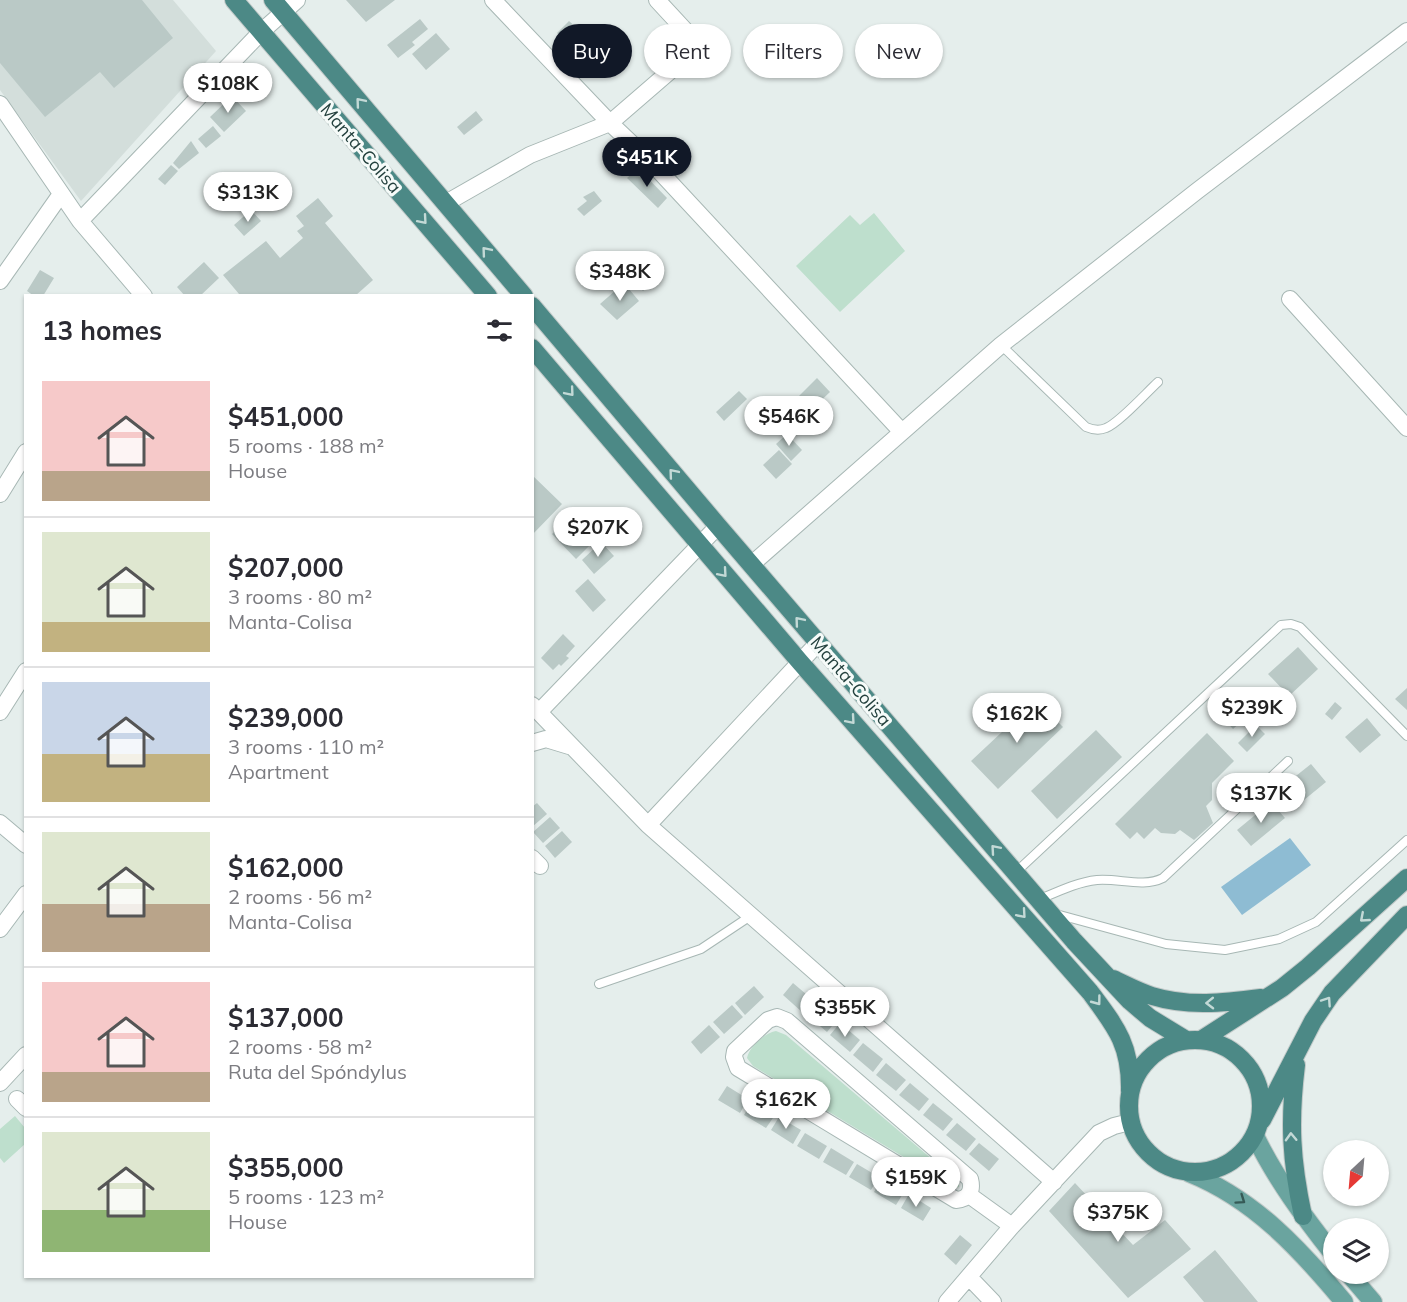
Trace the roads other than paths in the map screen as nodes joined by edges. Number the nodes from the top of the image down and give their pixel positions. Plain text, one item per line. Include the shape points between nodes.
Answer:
1 (234, 0) edge
2 (493, 0) edge
3 (657, 0) edge
4 (284, 4) edge
5 (1407, 31) edge
6 (261, 32) junction
7 (0, 104) edge
8 (610, 123) junction
9 (402, 152) junction
10 (380, 171) junction
11 (61, 194) junction
12 (446, 203) junction
13 (80, 221) junction
14 (0, 281) edge
15 (134, 292) edge
16 (486, 294) edge
17 (522, 294) edge
18 (1290, 300) dead end
19 (534, 308) edge
20 (1001, 345) junction
21 (534, 350) edge
22 (1158, 382) dead end
23 (1407, 428) edge
24 (902, 432) junction
25 (24, 455) edge
26 (0, 494) edge
27 (718, 526) junction
28 (699, 545) junction
29 (752, 564) junction
30 (818, 643) junction
31 (800, 662) junction
32 (24, 674) edge
33 (536, 709) edge
34 (0, 712) edge
35 (1407, 736) edge
36 (534, 741) edge
37 (574, 748) junction
38 (1288, 761) dead end
39 (0, 823) edge
40 (648, 825) junction
41 (1407, 840) edge
42 (24, 843) edge
43 (1015, 873) junction
44 (1407, 879) edge
45 (24, 897) edge
46 (1043, 906) junction
47 (752, 915) junction
48 (1407, 915) edge
49 (0, 929) edge
50 (1107, 977) junction
51 (599, 984) dead end
52 (1268, 996) junction
53 (1193, 1040) junction
54 (1298, 1051) junction
55 (24, 1057) edge
56 (0, 1083) edge
57 (1130, 1091) junction
58 (1130, 1122) junction
59 (1257, 1131) junction
60 (1189, 1173) junction
61 (1054, 1182) junction
62 (969, 1195) junction
63 (1303, 1216) junction
64 (1012, 1226) junction
65 (1323, 1241) edge
66 (969, 1277) junction
67 (1358, 1284) edge
68 (947, 1302) edge
69 (993, 1302) edge
70 (1344, 1302) edge
71 (1374, 1302) edge

1 - 6 highway, Manta-Colisa
2 - 8 street
3 - 8 street via 694,40 695,47
4 - 6 street
9 -> 4 highway, Manta-Colisa
5 - 20 street
6 - 10 highway, Manta-Colisa
6 - 13 street
7 - 11 street
8 - 12 street via 530,155
8 - 24 street
9 - 10 highway
9 - 12 highway, Manta-Colisa
10 -> 16 highway, Manta-Colisa
11 - 13 street
11 - 14 street
17 -> 12 highway, Manta-Colisa
13 - 15 street
18 - 23 street
27 -> 19 highway, Manta-Colisa
20 - 22 lane via 1092,429 1109,427
20 - 24 street
21 -> 28 highway, Manta-Colisa
24 - 29 street
25 - 26 street
27 - 28 street
27 - 29 highway, Manta-Colisa
28 -> 31 highway, Manta-Colisa
28 - 33 street
30 -> 29 highway, Manta-Colisa
30 - 31 street
43 -> 30 highway, Manta-Colisa
31 - 40 street
31 -> 57 highway, Manta-Colisa via 1090,992 1116,1026 1126,1050 1131,1068
32 - 34 street
33 - 37 street
35 - 43 lane via 1300,627 1281,625
36 - 37 street via 552,740
37 - 40 street
38 - 46 lane via 1163,878 1154,883 1119,879 1084,882
39 - 42 street
40 - 47 street
41 - 46 lane via 1316,922 1279,939 1225,950 1166,944
43 - 46 highway, Manta-Colisa
44 -> 52 highway via 1308,967
45 - 49 street
46 - 50 highway, Manta-Colisa
47 - 51 lane via 701,949
47 - 61 street
54 -> 48 highway via 1332,993
52 -> 50 highway via 1191,1004 1151,996
50 - 53 highway, Manta-Colisa via 1150,1018
52 - 53 highway
53 - 57 highway via 1167,1046 1150,1057 1137,1072
53 - 59 highway via 1220,1044 1237,1054 1250,1069 1259,1086 1262,1106
54 - 59 highway
63 -> 54 highway via 1291,1138
55 - 56 street
57 - 58 highway
58 - 60 highway via 1136,1137 1152,1156 1173,1169
58 - 61 street via 1100,1133
59 - 60 highway via 1244,1152 1228,1165 1209,1172
59 - 63 main road via 1277,1179
60 -> 70 main road via 1226,1190 1259,1213
61 - 64 street
62 - 62 street via 970,1179 784,1019 768,1020 735,1051 735,1064 743,1072 956,1200
62 - 64 street
63 - 65 main road
64 - 66 street
66 - 68 street
66 - 69 street
67 - 71 main road

